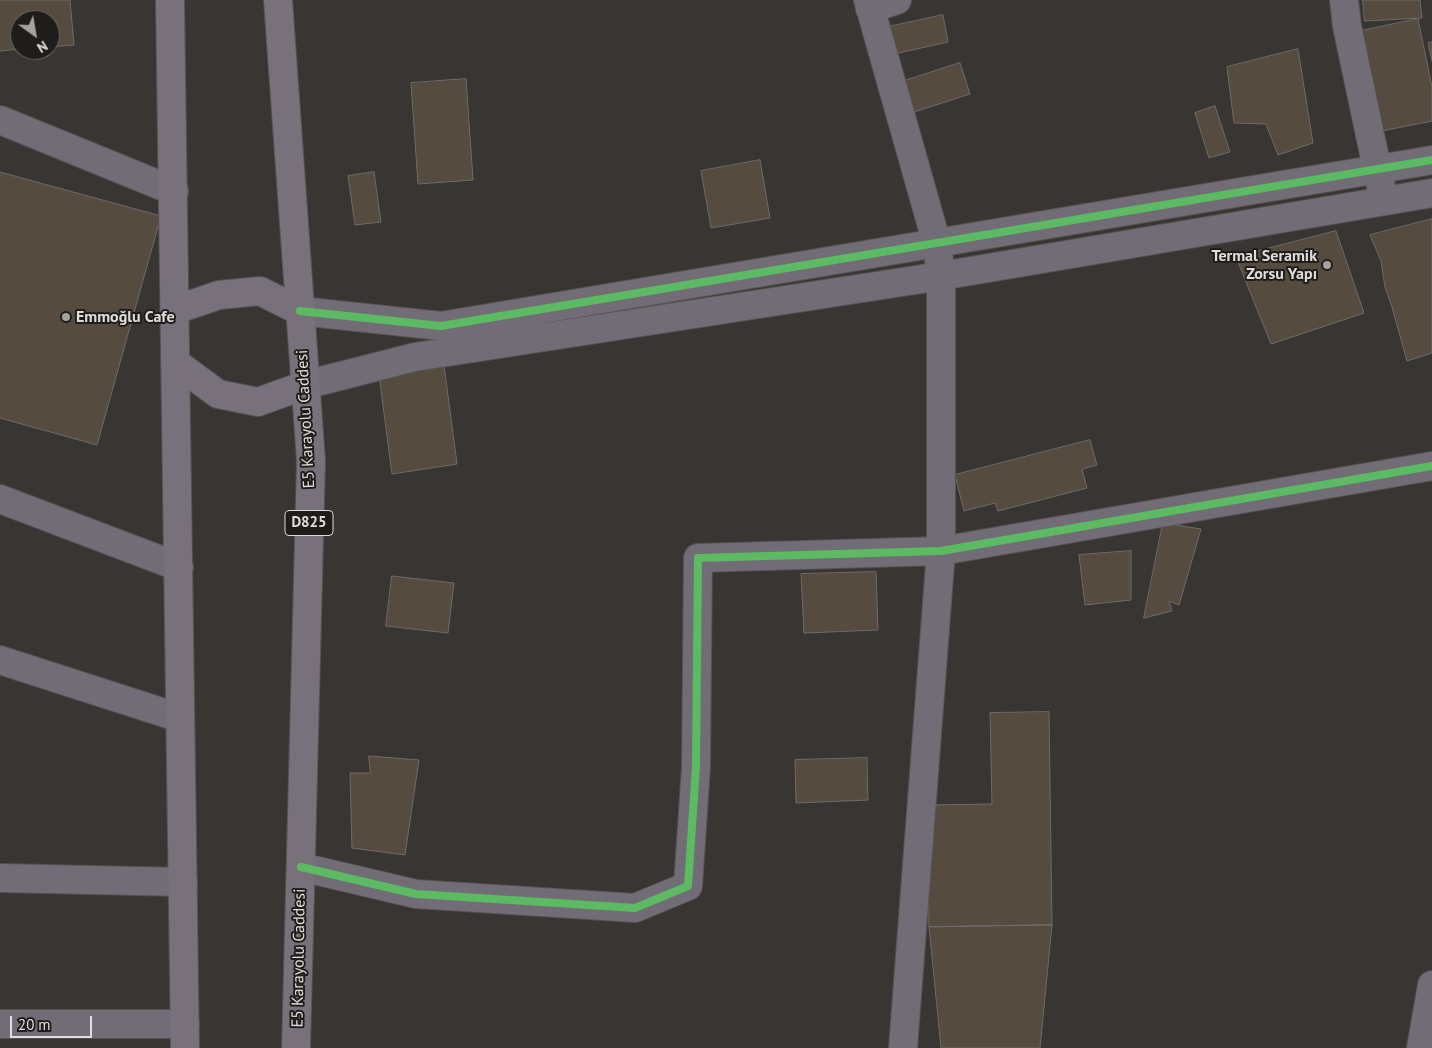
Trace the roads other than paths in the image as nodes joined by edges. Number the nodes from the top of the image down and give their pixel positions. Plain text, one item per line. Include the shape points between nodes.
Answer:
1 (170, 0) edge
2 (278, 0) edge
3 (897, 0) edge
4 (1344, 0) edge
5 (869, 5) edge
6 (0, 120) edge
7 (1432, 160) edge
8 (1377, 169) junction
9 (174, 191) junction
10 (1432, 193) edge
11 (1384, 201) junction
12 (936, 244) junction
13 (941, 276) junction
14 (175, 310) junction
15 (300, 311) junction
16 (176, 363) junction
17 (305, 385) junction
18 (1432, 466) edge
19 (0, 499) edge
20 (940, 551) junction
21 (179, 567) junction
22 (0, 660) edge
23 (180, 718) junction
24 (301, 867) junction
25 (0, 878) edge
26 (183, 882) junction
27 (1432, 985) edge
28 (0, 1024) edge
29 (185, 1036) edge
30 (296, 1048) edge
31 (903, 1048) edge
32 (1421, 1048) edge

1 - 9 highway
2 - 15 highway, E5 Karayolu Caddesi / D825
3 - 5 street
4 - 8 street
5 - 12 street
6 - 9 street
7 - 8 street
8 - 11 street
8 - 12 street
9 - 14 highway
10 - 11 street
11 - 13 street
12 - 13 street
12 - 15 street via 441,326
13 - 17 street via 415,357
13 - 20 street
14 - 15 highway via 219,295 260,291
14 - 16 highway
15 - 17 highway, E5 Karayolu Caddesi / D825
16 - 17 highway via 218,394 258,402
16 - 21 highway
17 - 24 highway, E5 Karayolu Caddesi / D825 via 311,461
18 - 20 street
19 - 21 street
20 - 24 street via 698,558 696,767 688,886 635,908 416,894
20 - 31 street
21 - 23 highway
22 - 23 street
23 - 26 highway
24 - 30 highway, E5 Karayolu Caddesi / D825
25 - 26 street
26 - 29 highway
27 - 32 street
28 - 29 street

